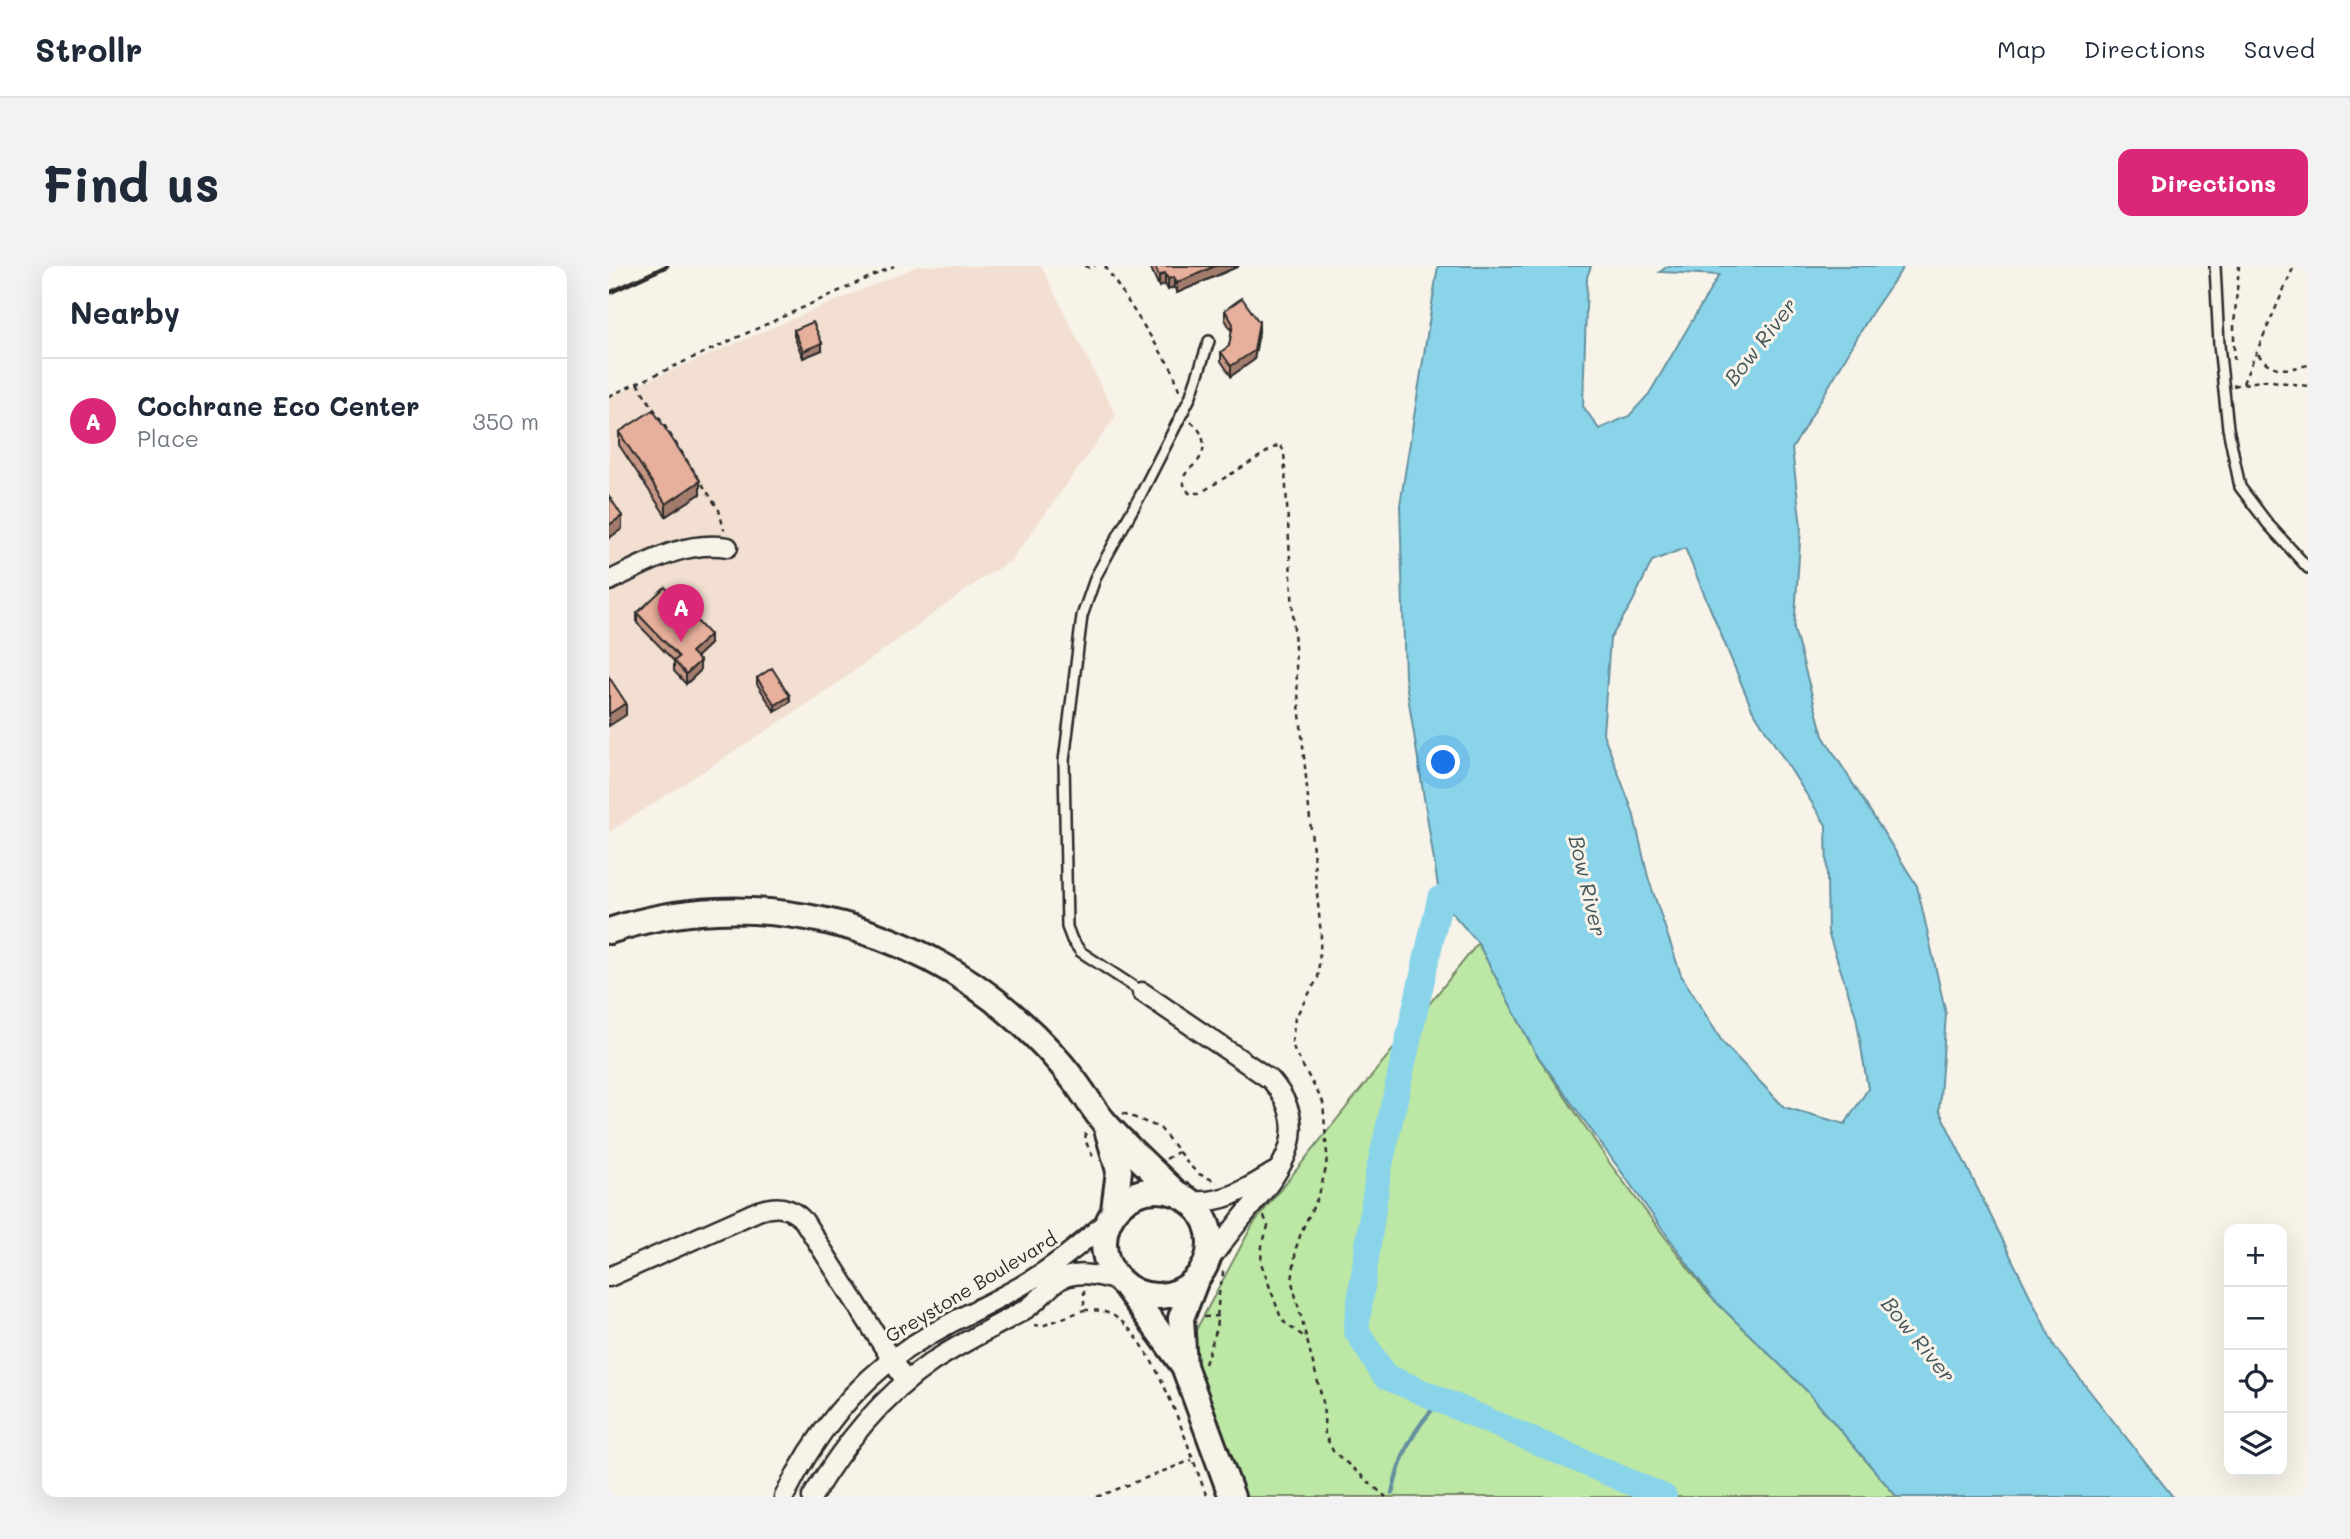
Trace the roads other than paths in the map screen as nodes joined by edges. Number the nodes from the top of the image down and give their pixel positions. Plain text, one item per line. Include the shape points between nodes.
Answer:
1 (2215, 266) edge
2 (1209, 341) dead end
3 (728, 547) road end
4 (2308, 568) edge
5 (609, 581) edge
6 (609, 931) edge
7 (1142, 992) joint
8 (1112, 1117) junction
9 (1279, 1169) junction
10 (1184, 1197) junction
11 (1112, 1214) junction
12 (1209, 1271) junction
13 (609, 1277) edge
14 (1123, 1285) junction
15 (892, 1360) junction
16 (1184, 1366) junction
17 (906, 1382) junction
18 (784, 1497) edge
19 (812, 1497) edge
20 (1233, 1497) edge

1 - 4 lane via 2228,428 2240,486
2 - 7 lane via 1190,397 1096,576 1083,616 1065,761 1067,927 1081,952
3 - 5 street via 714,544 680,549
6 - 8 main road via 660,917 758,911 860,929 905,946 999,1004
7 - 9 street via 1277,1087 1292,1125 1288,1155
8 - 10 main road
8 - 11 main road via 1119,1171
9 - 10 street via 1209,1203
9 - 12 street
10 - 11 main road via 1159,1190 1142,1192
10 - 12 main road via 1202,1214 1209,1230
11 - 14 main road via 1104,1235 1104,1252 1109,1269
11 - 15 street, Greystone Boulevard via 1039,1275 944,1325
12 - 14 main road via 1179,1292 1162,1297 1143,1295
12 - 16 main road via 1181,1318
13 - 15 street via 758,1211 789,1208 804,1221
14 - 16 main road
14 - 17 street, Greystone Boulevard via 1093,1275 1061,1279 1032,1306 932,1362
15 - 17 street
15 - 18 street, Greystone Boulevard via 855,1393 824,1430
16 - 20 main road
17 - 19 street, Greystone Boulevard via 857,1430

